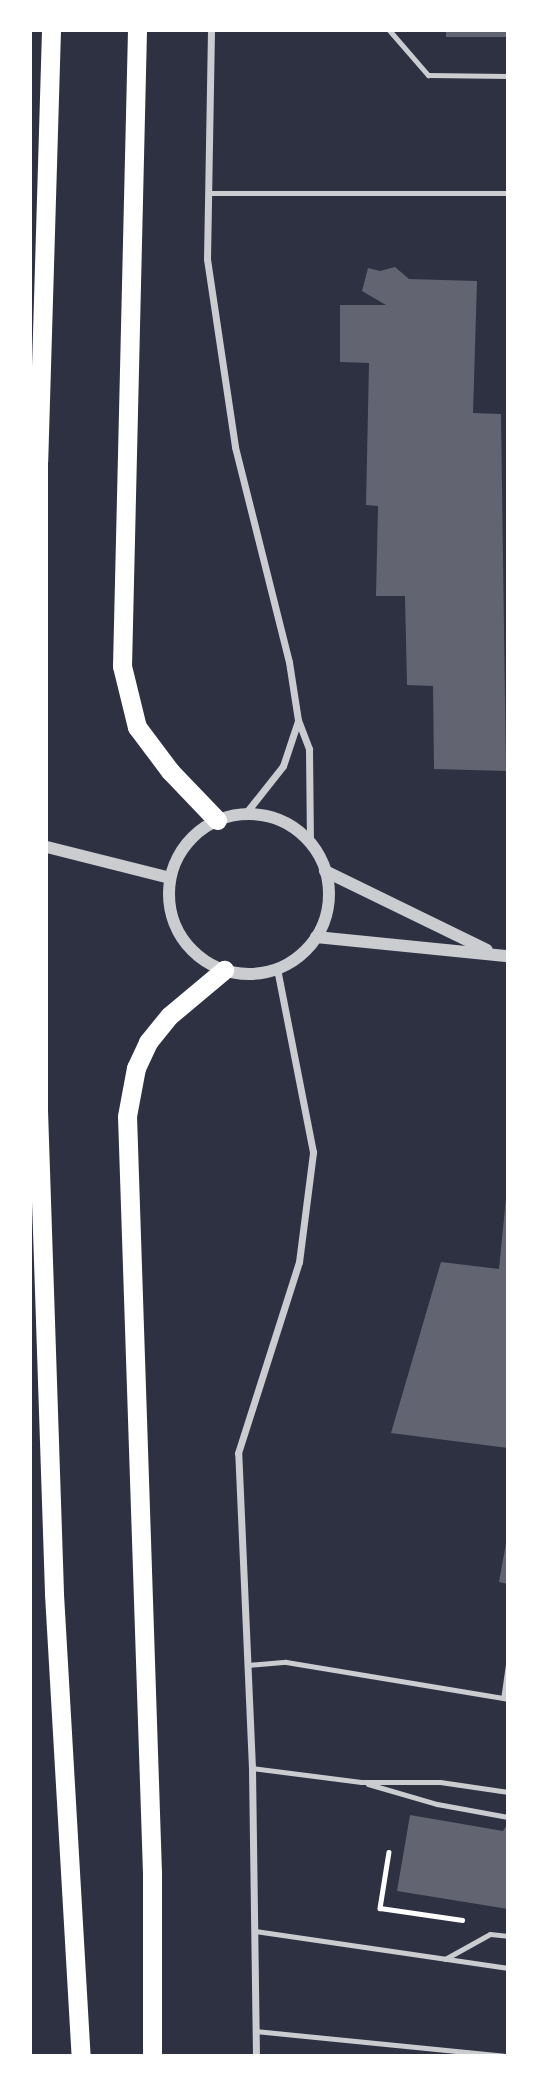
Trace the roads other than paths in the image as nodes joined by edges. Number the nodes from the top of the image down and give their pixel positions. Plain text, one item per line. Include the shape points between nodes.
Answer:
1 (51, 30) edge
2 (137, 30) edge
3 (211, 30) edge
4 (389, 30) edge
5 (508, 76) edge
6 (508, 192) edge
7 (208, 193) junction
8 (298, 720) junction
9 (244, 814) junction
10 (217, 820) junction
11 (30, 842) edge
12 (310, 842) junction
13 (325, 871) junction
14 (170, 878) junction
15 (316, 937) junction
16 (494, 953) junction
17 (508, 956) edge
18 (277, 969) junction
19 (224, 970) junction
20 (508, 1664) edge
21 (248, 1665) junction
22 (505, 1698) edge
23 (252, 1768) junction
24 (360, 1782) junction
25 (508, 1792) edge
26 (508, 1817) edge
27 (255, 1931) junction
28 (508, 1936) edge
29 (445, 1959) junction
30 (508, 1968) edge
31 (255, 2031) junction
32 (81, 2056) edge
33 (152, 2056) edge
34 (256, 2056) edge
35 (504, 2056) edge

1 - 32 highway via 37,461 36,995 54,1594
2 - 10 highway via 122,666 138,727 170,771
3 - 7 street
4 - 5 lane via 428,75
6 - 7 lane
7 - 8 street via 207,259 235,447 289,662
8 - 9 street via 283,766
8 - 12 street via 311,763
9 - 10 street
9 - 12 street via 281,821
10 - 14 street via 187,843
11 - 14 street
12 - 13 street
13 - 15 street via 328,905
13 - 16 street
14 - 19 street via 171,911 184,942 202,959
15 - 16 street
15 - 18 street via 292,962
16 - 17 street
18 - 19 street via 241,974
18 - 21 street via 313,1152 299,1262 238,1452
19 - 33 highway via 169,1016 148,1042 136,1068 127,1116 152,1873
20 - 22 lane
21 - 22 lane via 286,1662
21 - 23 street
23 - 24 lane
23 - 27 street
24 - 25 lane via 440,1782
24 - 26 lane via 437,1804
27 - 29 lane
27 - 31 street
28 - 29 lane via 490,1934
29 - 30 lane
31 - 34 street
31 - 35 lane

